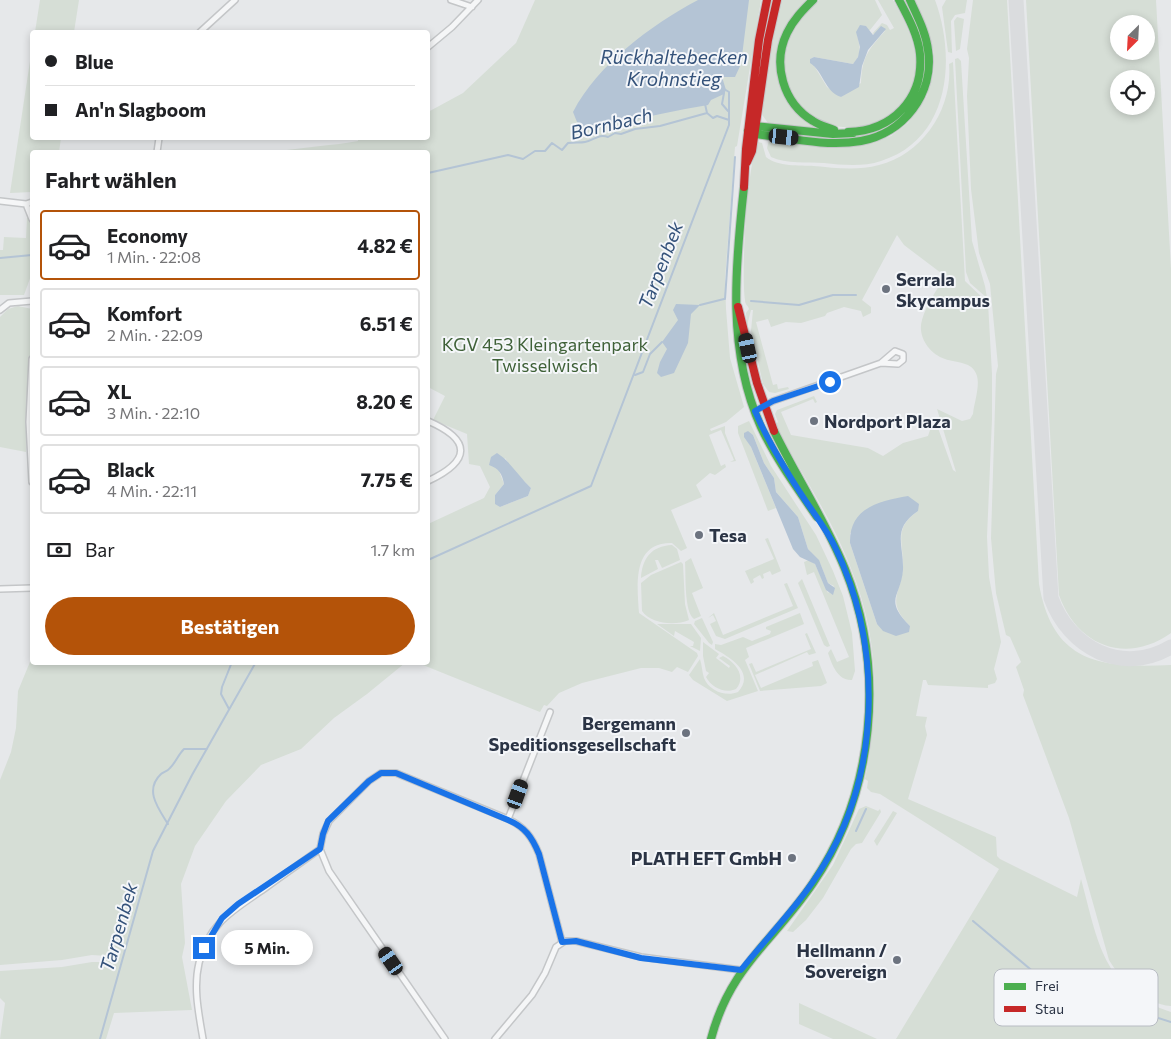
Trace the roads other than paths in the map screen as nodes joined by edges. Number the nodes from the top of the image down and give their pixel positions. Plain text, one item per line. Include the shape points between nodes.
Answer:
1 (235, 0) edge
2 (451, 0) edge
3 (478, 0) edge
4 (767, 0) edge
5 (777, 0) edge
6 (813, 0) edge
7 (899, 0) edge
8 (910, 0) edge
9 (472, 7) junction
10 (202, 30) edge
11 (430, 45) edge
12 (756, 126) junction
13 (751, 132) junction
14 (853, 133) junction
15 (0, 201) edge
16 (30, 203) edge
17 (26, 204) junction
18 (30, 214) edge
19 (30, 299) edge
20 (738, 307) junction
21 (0, 310) edge
22 (881, 363) dead end
23 (30, 401) edge
24 (765, 405) junction
25 (755, 411) junction
26 (430, 422) edge
27 (30, 442) edge
28 (430, 480) edge
29 (826, 530) junction
30 (30, 588) edge
31 (0, 589) edge
32 (550, 712) dead end
33 (508, 820) junction
34 (320, 849) junction
35 (562, 942) junction
36 (741, 970) junction
37 (203, 1039) edge
38 (445, 1039) edge
39 (495, 1039) edge
40 (711, 1039) edge

1 - 10 street
2 - 9 street
3 - 9 street
4 - 13 main road via 759,40
5 - 12 main road
6 - 14 main road via 798,15 785,36 780,56 783,83 792,102 811,121 833,130
7 - 14 main road via 912,24 920,51 916,87 907,104 892,119 875,128
8 - 13 main road via 924,34 929,64 920,100 903,121 878,136 858,141 832,142
9 - 11 street
12 - 13 main road
12 - 14 main road
13 - 20 main road via 752,151 747,162 738,257
15 - 17 street
16 - 17 street
17 - 18 street
19 - 21 street via 9,303
20 - 24 main road
20 - 25 main road via 739,345
22 - 24 street
23 - 27 street
24 - 25 street
24 - 29 main road via 772,426
25 - 29 main road via 782,463
26 - 28 street via 447,429 459,441 461,448 459,459
29 - 36 main road via 854,594 864,637 869,687 863,762 842,831 826,862 809,889
30 - 31 street
32 - 33 street
33 - 34 street via 396,773 381,773 328,821
33 - 35 street via 524,829 535,842
34 - 37 street via 238,904 222,918 212,933 198,964 197,994
34 - 38 street via 329,871
35 - 36 street via 576,941 641,958
35 - 39 street via 554,950 532,995
36 - 40 main road via 720,1009

